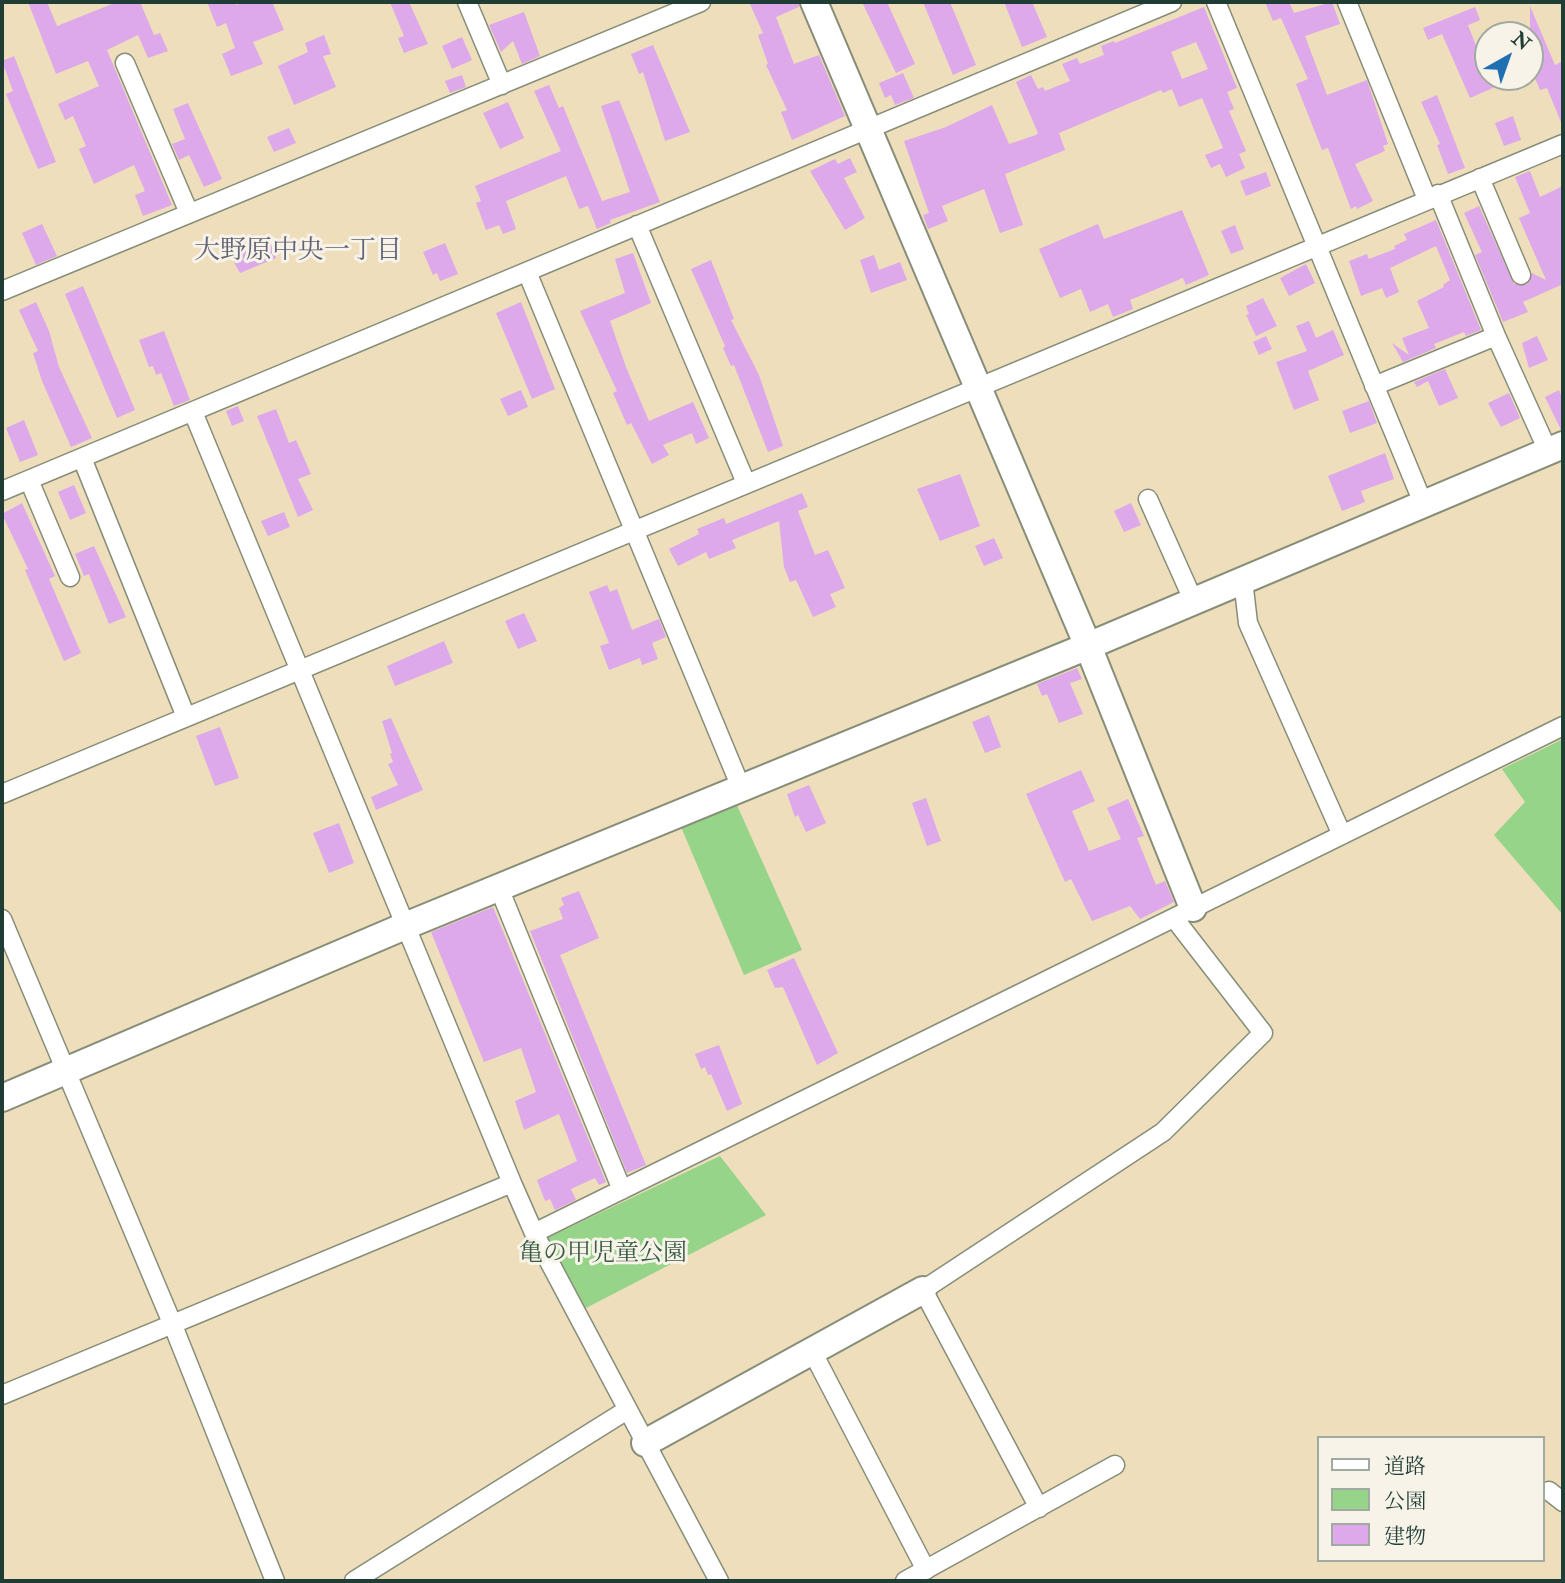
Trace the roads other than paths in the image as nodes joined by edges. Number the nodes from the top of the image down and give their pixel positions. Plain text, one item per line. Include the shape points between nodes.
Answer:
1 (467, 2) edge
2 (701, 2) edge
3 (814, 2) edge
4 (1172, 2) edge
5 (1216, 2) edge
6 (1347, 2) edge
7 (125, 63) dead end
8 (502, 85) junction
9 (866, 130) junction
10 (1563, 144) edge
11 (1480, 178) junction
12 (1432, 197) junction
13 (189, 212) junction
14 (637, 225) junction
15 (1316, 246) junction
16 (527, 272) junction
17 (1521, 275) dead end
18 (2, 292) edge
19 (1496, 336) junction
20 (1374, 386) junction
21 (977, 387) junction
22 (193, 412) junction
23 (1556, 448) edge
24 (82, 458) junction
25 (29, 480) junction
26 (746, 482) junction
27 (2, 491) edge
28 (1147, 499) dead end
29 (1423, 503) junction
30 (635, 529) junction
31 (70, 577) dead end
32 (1243, 580) junction
33 (1194, 602) junction
34 (1088, 646) junction
35 (299, 668) junction
36 (186, 717) junction
37 (1563, 726) edge
38 (742, 790) junction
39 (2, 794) edge
40 (1342, 835) junction
41 (499, 888) junction
42 (1183, 913) junction
43 (2, 919) edge
44 (405, 926) junction
45 (65, 1072) junction
46 (2, 1098) edge
47 (512, 1184) junction
48 (622, 1189) junction
49 (534, 1233) junction
50 (923, 1290) junction
51 (172, 1323) junction
52 (812, 1351) junction
53 (2, 1395) edge
54 (628, 1410) junction
55 (645, 1443) junction
56 (1115, 1465) dead end
57 (1549, 1490) dead end
58 (1563, 1502) edge
59 (1040, 1508) junction
60 (926, 1570) junction
61 (275, 1581) edge
62 (354, 1581) edge
63 (719, 1581) edge
64 (905, 1581) edge

1 - 8 street
2 - 8 street
3 - 9 street
4 - 9 street
5 - 15 street
6 - 12 street
7 - 13 street
8 - 13 street
9 - 14 street
9 - 21 street
10 - 11 street
11 - 12 street
11 - 17 street
12 - 15 street
12 - 19 street
13 - 18 street
14 - 16 street
14 - 26 street
15 - 20 street
15 - 21 street
16 - 22 street
16 - 30 street
19 - 20 street
19 - 23 street
20 - 29 street
21 - 26 street
21 - 34 street
22 - 24 street
22 - 35 street
23 - 29 street
24 - 25 street
24 - 36 street
25 - 27 street
25 - 31 street
26 - 30 street
28 - 33 street
29 - 32 street
30 - 35 street
30 - 38 street
32 - 33 street
32 - 40 street via 1248,623
33 - 34 street
34 - 38 street
34 - 42 street
35 - 36 street
35 - 44 street
36 - 39 street
37 - 40 street
38 - 41 street
40 - 42 street
41 - 44 street
41 - 48 street
42 - 48 street
42 - 50 street via 1263,1033 1163,1132
43 - 45 street
44 - 45 street
44 - 47 street
45 - 46 street
45 - 51 street
47 - 49 street
47 - 51 street
48 - 49 street
49 - 54 street
50 - 52 street
50 - 59 street
51 - 53 street
51 - 61 street
52 - 55 street
52 - 60 street
54 - 55 street
54 - 62 street
55 - 63 street
56 - 59 street
57 - 58 street
59 - 60 street
60 - 64 street

